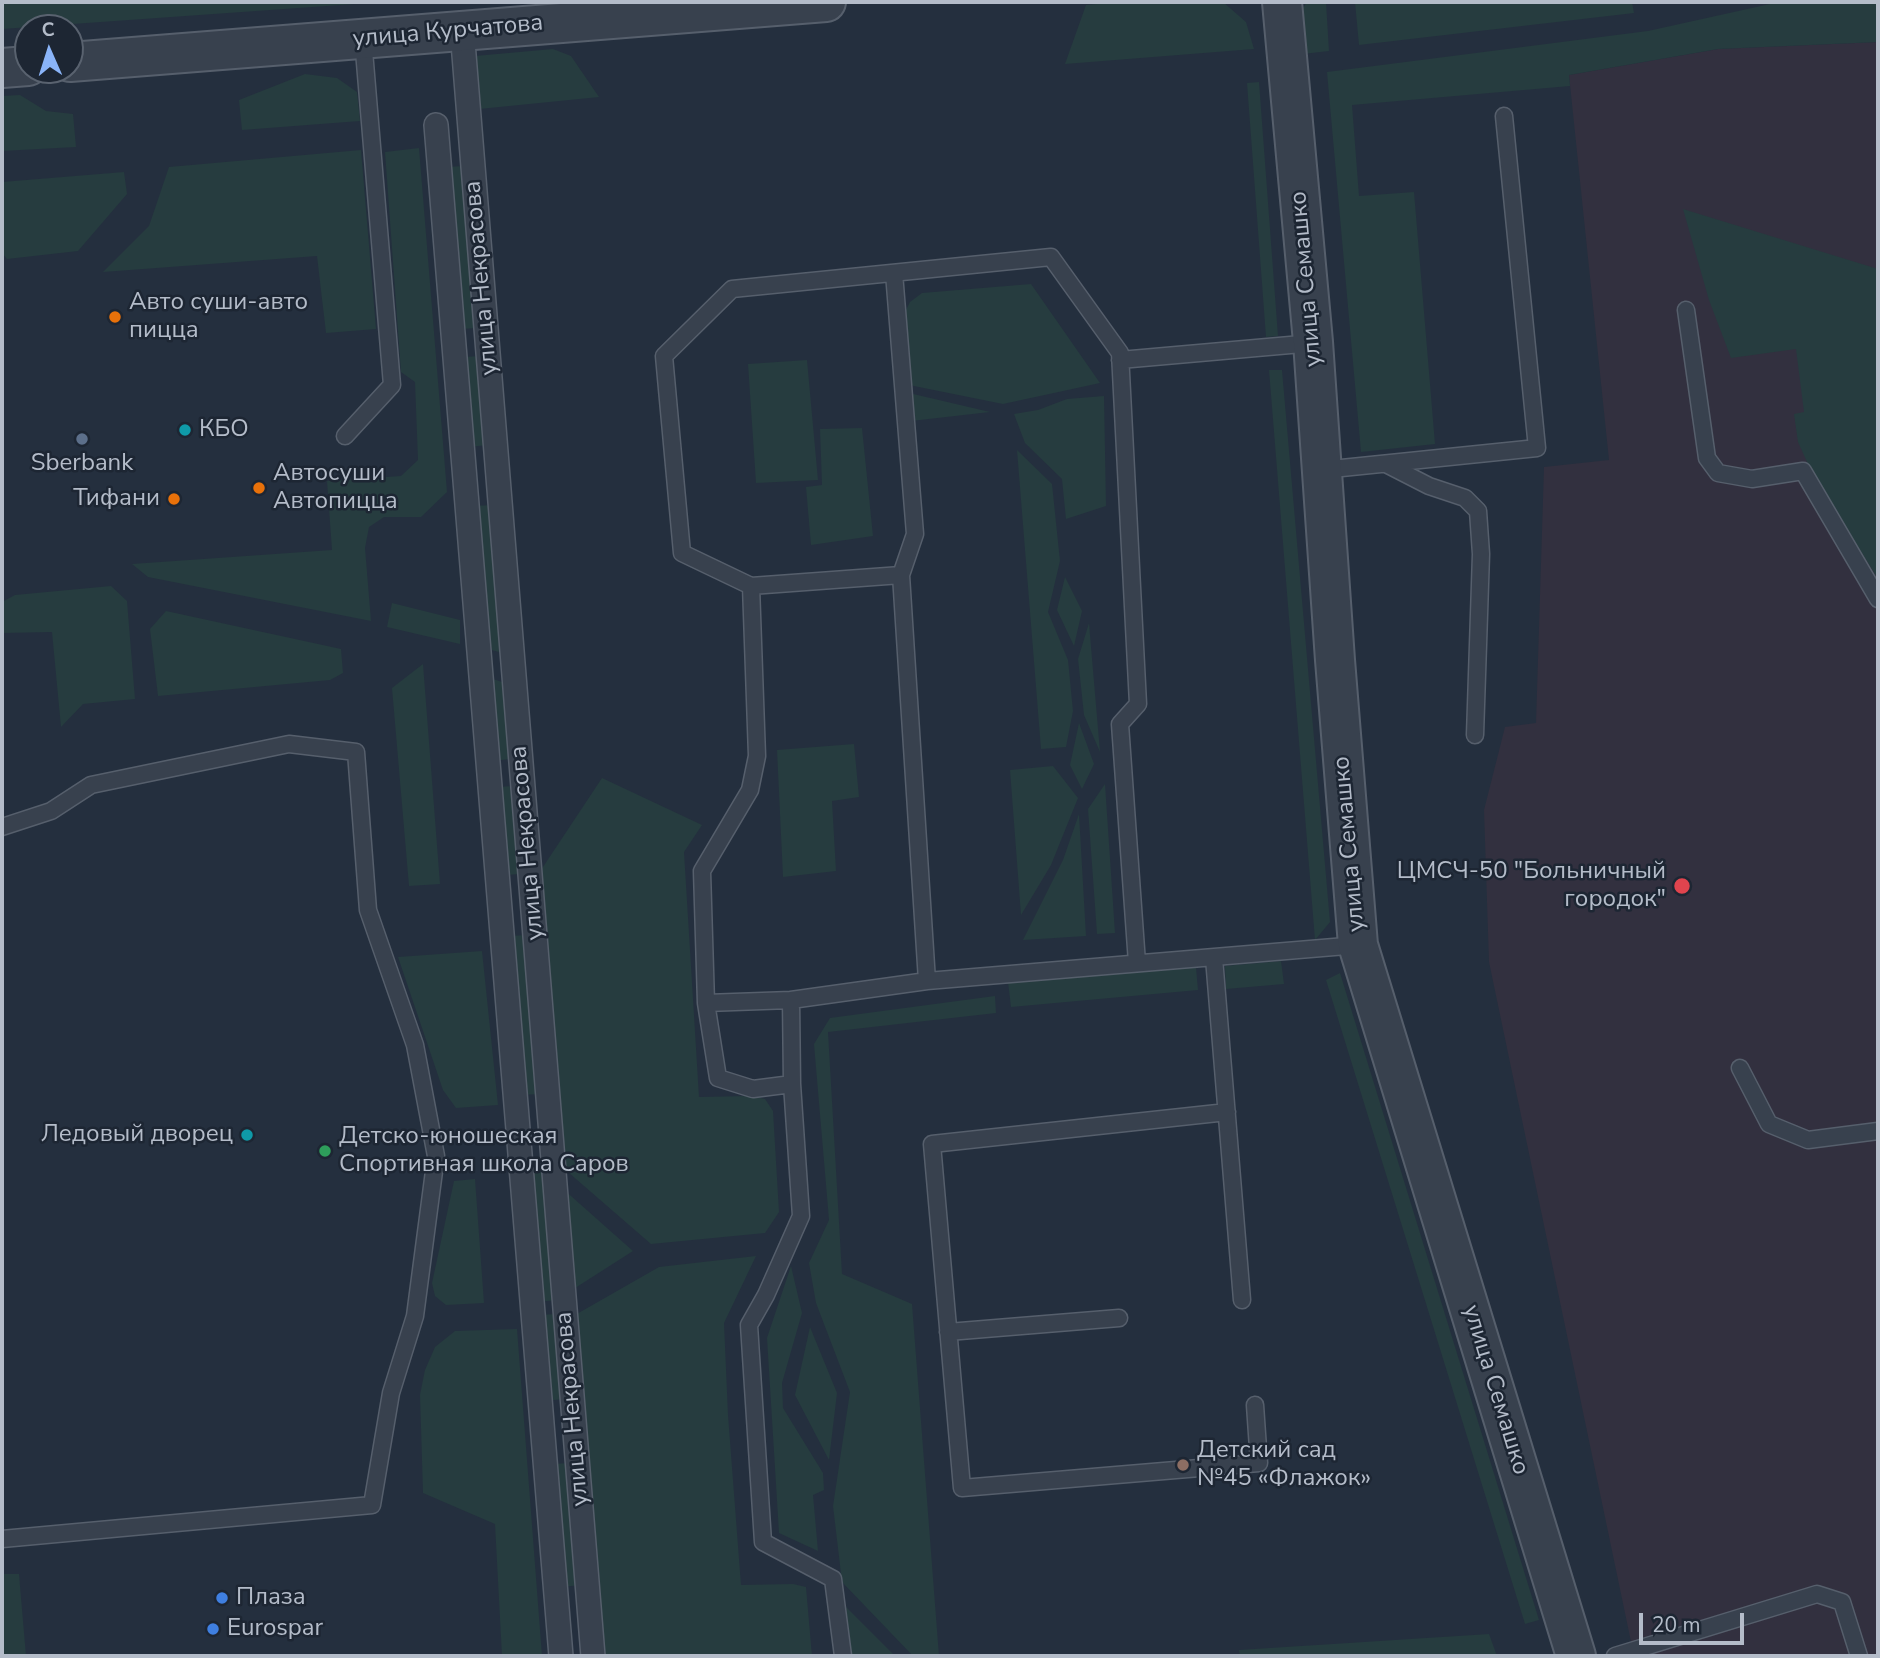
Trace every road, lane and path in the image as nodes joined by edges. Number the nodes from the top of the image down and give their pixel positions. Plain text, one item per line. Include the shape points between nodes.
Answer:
1 (825, 2) edge
2 (1282, 2) edge
3 (613, 10) edge
4 (462, 30) junction
5 (363, 38) junction
6 (84, 61) edge
7 (1504, 116) dead end
8 (436, 125) dead end
9 (894, 273) junction
10 (1686, 310) dead end
11 (1313, 342) junction
12 (1120, 360) junction
13 (345, 436) dead end
14 (1386, 464) junction
15 (1322, 470) junction
16 (901, 575) junction
17 (751, 586) junction
18 (1878, 599) edge
19 (1475, 735) dead end
20 (2, 827) edge
21 (1358, 945) junction
22 (1214, 958) junction
23 (1138, 963) junction
24 (927, 981) junction
25 (791, 1000) junction
26 (706, 1003) junction
27 (1740, 1068) dead end
28 (792, 1084) junction
29 (1227, 1112) junction
30 (1878, 1131) edge
31 (1242, 1300) dead end
32 (1119, 1318) dead end
33 (948, 1332) junction
34 (1255, 1405) dead end
35 (2, 1539) edge
36 (561, 1656) edge
37 (593, 1656) edge
38 (843, 1656) edge
39 (1576, 1656) edge
40 (1615, 1656) edge
41 (1859, 1656) edge

1 - 3 street, улица Курчатова
2 - 11 street, улица Семашко
3 - 4 street, улица Курчатова
4 - 5 street, улица Курчатова
4 - 37 street, улица Некрасова
5 - 6 street, улица Курчатова
5 - 13 lane via 392,385
7 - 14 lane via 1537,448
8 - 36 street, улица Некрасова
9 - 12 lane via 1051,257 1120,353
9 - 16 lane via 915,534
9 - 17 lane via 732,289 664,356 682,553
10 - 18 lane via 1707,458 1718,474 1752,479 1802,471
11 - 12 lane
11 - 15 street, улица Семашко
12 - 23 lane via 1138,704 1120,724
14 - 15 lane
14 - 19 lane via 1465,498 1478,511 1481,554
15 - 21 street, улица Семашко
16 - 17 lane
16 - 24 lane
17 - 26 lane via 757,756 750,790 702,871
20 - 35 lane via 51,811 90,785 289,744 356,752 368,910 415,1045 436,1156 415,1316 391,1393 372,1505
21 - 22 lane
21 - 39 street, улица Семашко
22 - 23 lane
22 - 29 lane
23 - 24 lane
24 - 25 lane
25 - 26 lane
25 - 28 lane
26 - 28 lane via 718,1078 753,1089
27 - 30 lane via 1769,1124 1808,1140
28 - 38 lane via 801,1216 749,1325 763,1542 833,1579
29 - 31 lane
29 - 33 lane via 932,1144
32 - 33 lane
33 - 34 lane via 962,1488 1259,1464
40 - 41 lane via 1817,1594 1842,1602

